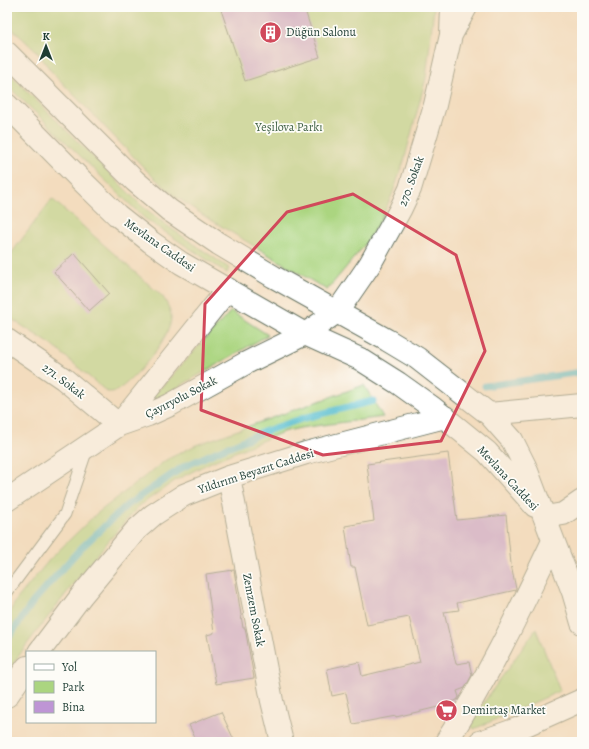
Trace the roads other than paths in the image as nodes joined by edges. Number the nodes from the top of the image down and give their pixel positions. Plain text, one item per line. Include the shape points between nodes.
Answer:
1 (452, 7) edge
2 (466, 7) edge
3 (451, 35) junction
4 (7, 53) edge
5 (7, 105) edge
6 (228, 289) junction
7 (337, 312) junction
8 (305, 334) junction
9 (7, 340) edge
10 (582, 405) edge
11 (439, 413) junction
12 (489, 414) junction
13 (119, 425) junction
14 (88, 445) junction
15 (229, 477) junction
16 (7, 500) edge
17 (582, 501) edge
18 (545, 517) junction
19 (553, 541) junction
20 (577, 591) edge
21 (7, 592) edge
22 (582, 623) edge
23 (39, 651) edge
24 (26, 668) edge
25 (7, 696) edge
26 (582, 700) edge
27 (282, 742) edge
28 (446, 742) edge
29 (480, 742) edge

1 - 3 street
2 - 3 street
3 - 7 street, 270. Sokak via 435,105 410,189 370,264
4 - 7 street via 135,181 169,210 274,277
5 - 6 street, Mevlana Caddesi via 117,215 181,263
6 - 8 street, Mevlana Caddesi
6 - 13 street
7 - 8 street, Çayıryolu Sokak
7 - 12 street via 416,358
8 - 11 street, Mevlana Caddesi via 360,359
8 - 13 street, Çayıryolu Sokak via 170,405
9 - 13 street, 271. Sokak via 64,379
10 - 12 street
11 - 15 street, Yıldırım Beyazıt Caddesi
11 - 18 street, Mevlana Caddesi via 486,452
12 - 18 street via 512,440
13 - 14 street, Çayıryolu Sokak
14 - 16 street, Çayıryolu Sokak
14 - 21 lane via 65,514
15 - 23 street, Yıldırım Beyazıt Caddesi via 184,495 153,515 136,530
15 - 27 street, Zemzem Sokak
17 - 18 street via 563,514
18 - 19 street
19 - 20 street
19 - 28 street via 513,625
20 - 22 street
24 - 25 street
26 - 29 street

